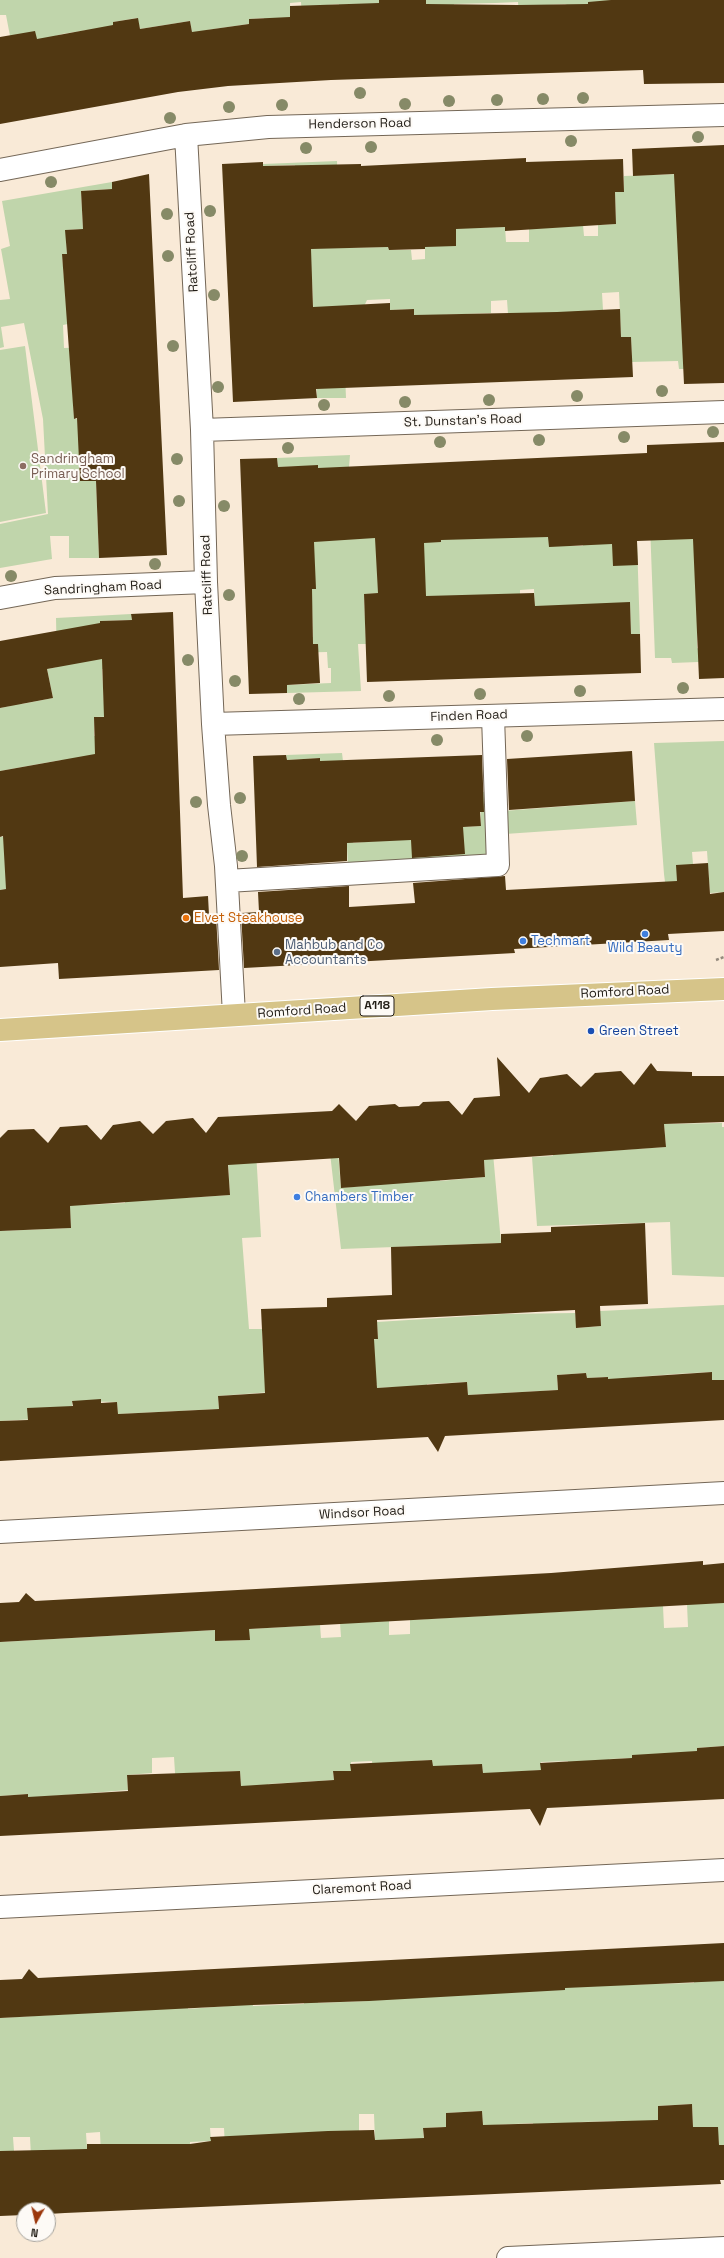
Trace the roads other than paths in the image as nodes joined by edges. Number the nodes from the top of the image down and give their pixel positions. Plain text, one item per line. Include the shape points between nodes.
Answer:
1 (724, 115) edge
2 (186, 136) junction
3 (0, 170) edge
4 (724, 412) edge
5 (202, 430) junction
6 (206, 582) junction
7 (0, 598) edge
8 (724, 709) edge
9 (493, 716) junction
10 (213, 724) junction
11 (227, 881) junction
12 (724, 989) edge
13 (234, 1015) junction
14 (0, 1030) edge
15 (724, 1493) edge
16 (0, 1532) edge
17 (724, 1870) edge
18 (0, 1907) edge
19 (724, 2248) edge
20 (508, 2258) edge

1 - 2 street, Henderson Road via 268,127
2 - 3 street, Henderson Road
2 - 5 street, Ratcliff Road
4 - 5 street, St. Dunstan's Road
5 - 6 street, Ratcliff Road
6 - 7 street, Sandringham Road via 55,588
6 - 10 street, Ratcliff Road
8 - 9 street, Finden Road
9 - 10 street, Finden Road
9 - 11 street via 498,865
10 - 11 street, Ratcliff Road
11 - 13 street, Ratcliff Road
12 - 13 main road, Romford Road / A118 via 530,997
13 - 14 main road, Romford Road / A118
15 - 16 street, Windsor Road
17 - 18 street, Claremont Road
19 - 20 street

